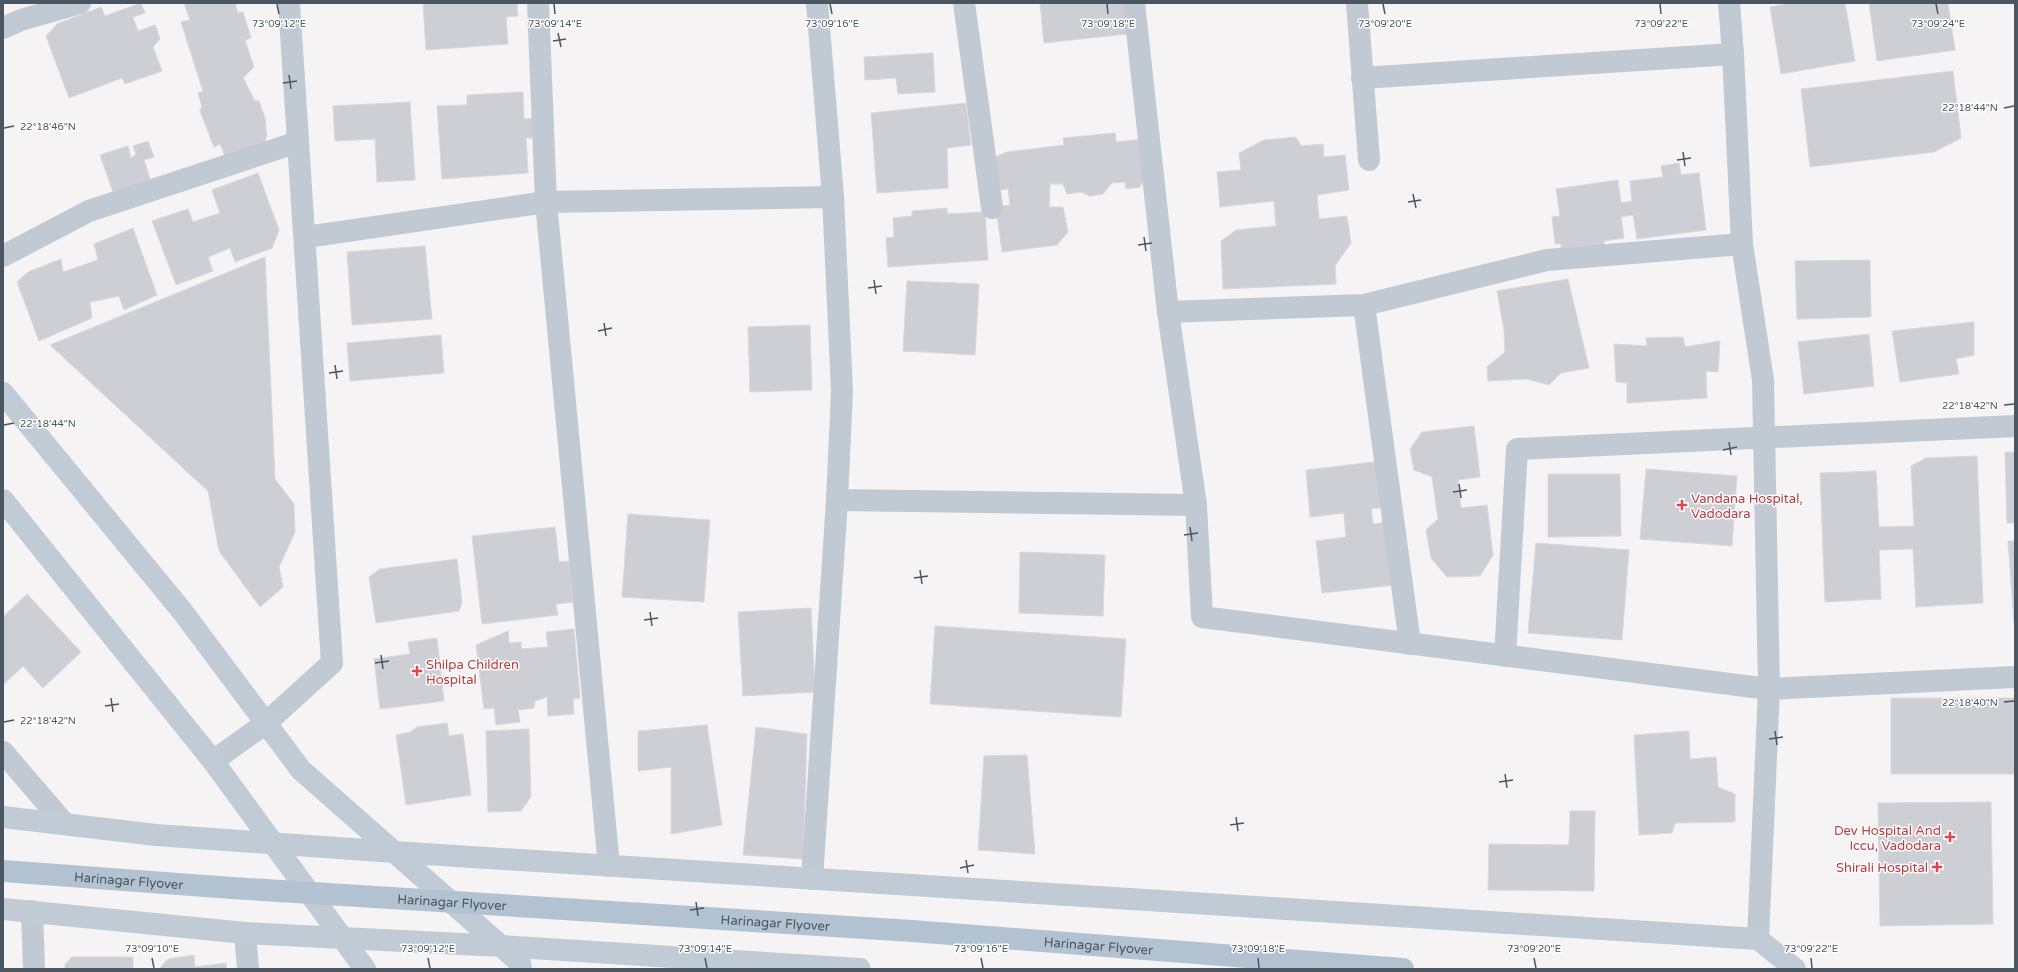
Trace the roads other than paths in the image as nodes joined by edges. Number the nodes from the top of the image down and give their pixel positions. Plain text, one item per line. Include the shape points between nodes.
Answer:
1 (80, 3) edge
2 (289, 3) edge
3 (538, 3) edge
4 (817, 3) edge
5 (964, 3) edge
6 (1134, 3) edge
7 (1357, 3) edge
8 (1729, 3) edge
9 (3, 28) edge
10 (1733, 54) junction
11 (1362, 78) junction
12 (298, 142) junction
13 (1369, 160) dead end
14 (833, 197) junction
15 (546, 202) junction
16 (992, 208) dead end
17 (306, 237) junction
18 (1742, 244) junction
19 (3, 256) edge
20 (1364, 305) junction
21 (1168, 312) junction
22 (3, 393) edge
23 (2015, 426) edge
24 (1764, 437) junction
25 (3, 500) edge
26 (837, 500) junction
27 (1196, 505) junction
28 (1410, 644) junction
29 (1505, 656) junction
30 (2015, 677) edge
31 (1769, 689) junction
32 (266, 722) junction
33 (3, 752) edge
34 (213, 761) junction
35 (3, 817) edge
36 (64, 823) junction
37 (275, 844) junction
38 (394, 852) junction
39 (609, 866) junction
40 (3, 871) edge
41 (812, 879) junction
42 (3, 909) edge
43 (32, 911) junction
44 (245, 933) junction
45 (343, 937) junction
46 (1758, 939) junction
47 (500, 946) junction
48 (34, 969) edge
49 (248, 969) edge
50 (365, 969) edge
51 (522, 969) edge
52 (860, 969) edge
53 (1403, 969) edge
54 (1795, 969) edge

1 - 9 street
2 - 12 street
3 - 15 street
4 - 14 street
5 - 16 street
6 - 21 street
7 - 11 street
8 - 10 street
10 - 11 street
10 - 18 street
11 - 13 street
12 - 17 street
12 - 19 street via 89,211
14 - 15 street
14 - 26 street via 842,391
15 - 17 street
15 - 39 street
17 - 32 street via 332,663
18 - 20 street via 1547,260
18 - 24 street via 1762,380
20 - 21 street
20 - 28 street
21 - 27 street
22 - 32 street via 182,611
23 - 24 street
24 - 29 street via 1517,449
24 - 31 street
25 - 34 street
26 - 27 street
26 - 41 street
27 - 28 street via 1202,618
28 - 29 street
29 - 31 street
30 - 31 street
31 - 46 street
32 - 34 street
32 - 38 street via 301,770
33 - 36 street
34 - 37 street
35 - 36 street
36 - 37 street via 156,835
37 - 38 street
37 - 45 street
38 - 39 street
38 - 47 street
39 - 41 street
40 - 53 main road, Harinagar Flyover, bridge via 912,931
41 - 46 street
42 - 43 street
43 - 44 street
43 - 48 street
44 - 45 street
44 - 49 street
45 - 47 street
45 - 50 street
46 - 54 street
47 - 51 street via 520,963
47 - 52 street

